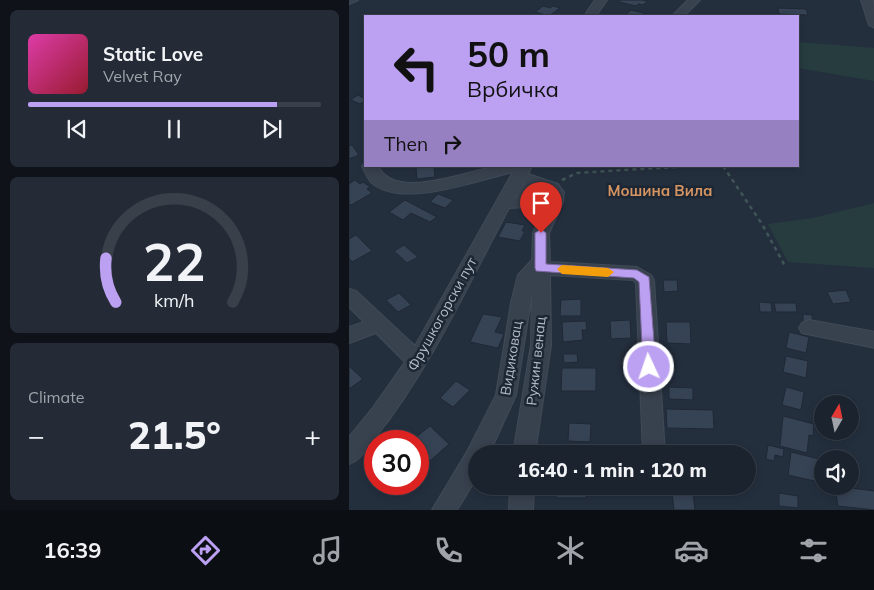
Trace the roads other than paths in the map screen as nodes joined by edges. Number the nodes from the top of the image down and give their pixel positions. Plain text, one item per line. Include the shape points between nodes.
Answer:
1 (601, 0) edge
2 (694, 0) edge
3 (867, 0) edge
4 (591, 15) edge
5 (679, 15) edge
6 (874, 25) edge
7 (370, 167) edge
8 (528, 175) edge
9 (540, 266) junction
10 (349, 296) edge
11 (380, 324) junction
12 (809, 328) dead end
13 (349, 335) edge
14 (874, 340) edge
15 (417, 361) junction
16 (482, 445) edge
17 (525, 445) edge
18 (654, 445) edge
19 (349, 454) edge
20 (468, 470) edge
21 (522, 495) edge
22 (445, 510) edge
23 (521, 510) edge

1 - 4 street
2 - 5 street
3 - 6 street
7 - 8 street via 380,182 397,188 428,188
8 - 9 street, Ружин венац via 556,192 541,233
8 - 15 street, Фрушкогорски пут via 505,202
9 - 16 street, Видиковац via 527,275 507,395
9 - 17 street, Ружин венац via 541,345
9 - 18 street via 637,274 645,280
10 - 11 street
11 - 13 street
11 - 15 street
12 - 14 street
15 - 19 street, Фрушкогорски пут via 380,416
20 - 22 street, Видиковац
21 - 23 street

